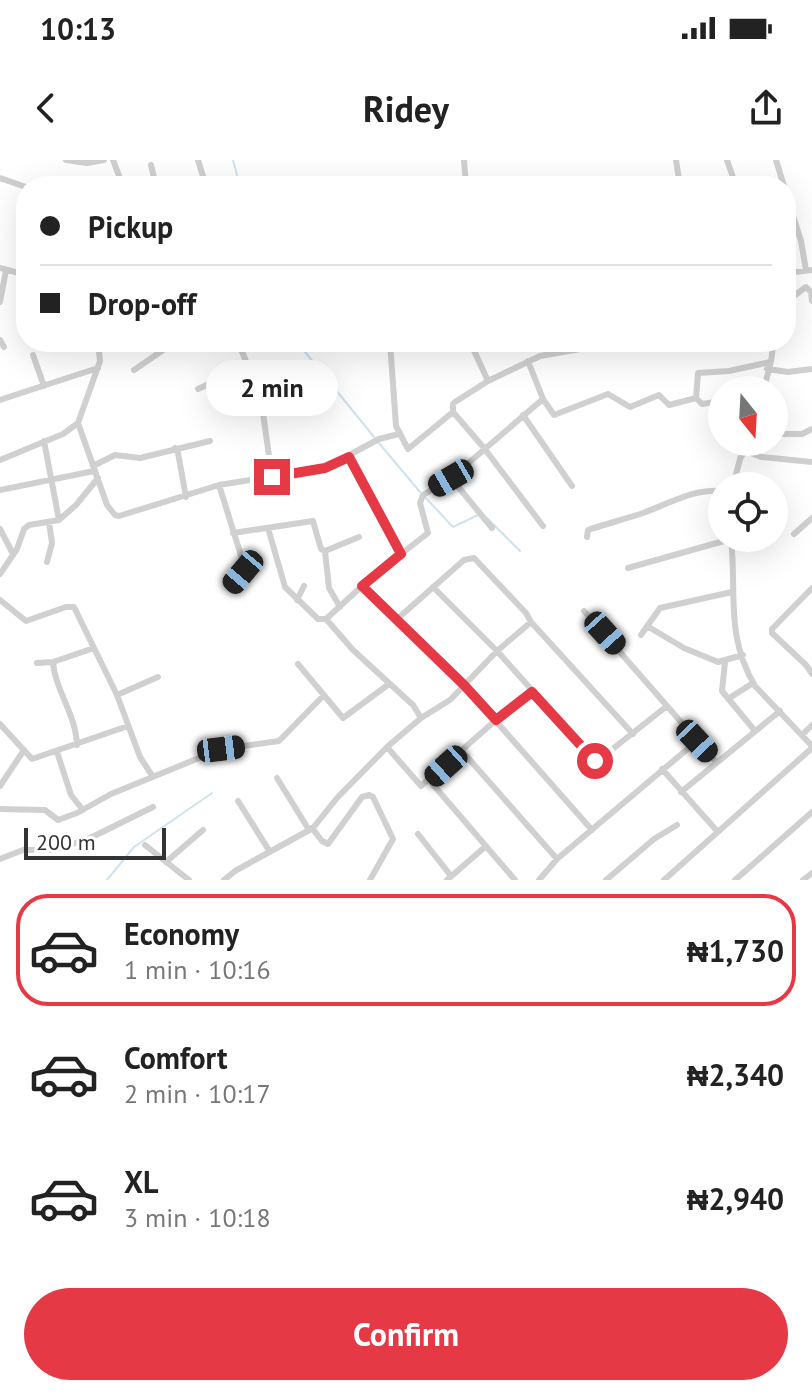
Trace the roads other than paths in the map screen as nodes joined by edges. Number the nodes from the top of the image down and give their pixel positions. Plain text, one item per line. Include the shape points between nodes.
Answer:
1 (66, 160) edge
2 (104, 160) edge
3 (151, 165) dead end
4 (154, 176) edge
5 (796, 231) edge
6 (812, 238) edge
7 (801, 241) junction
8 (3, 269) edge
9 (809, 270) edge
10 (796, 294) edge
11 (812, 301) edge
12 (0, 302) edge
13 (0, 340) edge
14 (4, 347) dead end
15 (98, 352) edge
16 (158, 352) edge
17 (242, 352) edge
18 (391, 352) edge
19 (475, 352) edge
20 (558, 352) edge
21 (774, 352) edge
22 (33, 355) dead end
23 (528, 361) junction
24 (248, 366) junction
25 (768, 366) junction
26 (98, 368) junction
27 (812, 369) edge
28 (134, 370) dead end
29 (766, 376) edge
30 (488, 381) junction
31 (44, 386) junction
32 (198, 389) dead end
33 (696, 398) junction
34 (543, 399) junction
35 (0, 400) edge
36 (708, 403) edge
37 (453, 412) junction
38 (523, 415) junction
39 (78, 423) junction
40 (812, 429) edge
41 (399, 434) junction
42 (788, 434) edge
43 (44, 441) junction
44 (210, 441) dead end
45 (484, 448) junction
46 (178, 450) junction
47 (759, 456) edge
48 (349, 457) junction
49 (0, 460) edge
50 (812, 462) edge
51 (95, 471) junction
52 (272, 477) junction
53 (451, 478) junction
54 (50, 481) junction
55 (219, 485) junction
56 (572, 486) dead end
57 (0, 490) edge
58 (708, 491) edge
59 (186, 497) junction
60 (812, 518) edge
61 (59, 520) junction
62 (49, 522) junction
63 (543, 526) dead end
64 (268, 528) junction
65 (492, 528) dead end
66 (0, 529) edge
67 (233, 533) junction
68 (794, 534) dead end
69 (359, 537) dead end
70 (587, 537) dead end
71 (708, 545) edge
72 (325, 551) junction
73 (731, 552) edge
74 (13, 554) junction
75 (401, 554) junction
76 (47, 562) dead end
77 (628, 568) dead end
78 (0, 574) edge
79 (231, 586) dead end
80 (304, 586) dead end
81 (362, 586) junction
82 (433, 587) junction
83 (812, 588) edge
84 (732, 592) junction
85 (0, 600) edge
86 (297, 600) junction
87 (340, 607) junction
88 (584, 611) dead end
89 (326, 619) junction
90 (396, 620) junction
91 (531, 622) junction
92 (647, 626) junction
93 (641, 635) dead end
94 (94, 648) junction
95 (497, 651) junction
96 (812, 654) edge
97 (743, 655) junction
98 (53, 662) junction
99 (725, 662) junction
100 (803, 662) junction
101 (37, 663) dead end
102 (298, 664) dead end
103 (812, 674) edge
104 (158, 677) dead end
105 (753, 683) junction
106 (389, 684) junction
107 (464, 685) junction
108 (532, 692) junction
109 (117, 695) junction
110 (324, 695) junction
111 (728, 699) junction
112 (667, 706) junction
113 (780, 711) junction
114 (421, 718) junction
115 (496, 720) junction
116 (0, 724) edge
117 (812, 725) edge
118 (128, 726) junction
119 (755, 731) junction
120 (633, 734) junction
121 (802, 735) junction
122 (697, 741) junction
123 (77, 745) junction
124 (387, 747) junction
125 (812, 747) edge
126 (24, 750) junction
127 (462, 751) junction
128 (57, 752) junction
129 (716, 762) junction
130 (662, 769) junction
131 (153, 777) junction
132 (277, 778) dead end
133 (430, 781) junction
134 (0, 786) edge
135 (681, 792) junction
136 (238, 801) dead end
137 (153, 807) dead end
138 (0, 809) edge
139 (83, 810) junction
140 (812, 812) edge
141 (677, 825) dead end
142 (311, 829) junction
143 (203, 830) dead end
144 (592, 830) junction
145 (717, 831) junction
146 (418, 834) dead end
147 (145, 845) dead end
148 (486, 846) junction
149 (270, 852) junction
150 (0, 859) edge
151 (557, 859) junction
152 (166, 862) junction
153 (812, 873) edge
154 (449, 878) edge
155 (189, 880) edge
156 (224, 880) edge
157 (370, 880) edge
158 (515, 880) edge
159 (539, 880) edge
160 (606, 880) edge
161 (664, 880) edge
162 (735, 880) edge
163 (803, 880) edge

1 - 2 street
3 - 4 street
5 - 7 street
6 - 7 street
7 - 9 street
8 - 12 street
10 - 11 street via 806,287
13 - 14 street
15 - 26 street
16 - 28 street
17 - 24 street
18 - 41 street
19 - 30 street
20 - 23 street
21 - 25 street
22 - 31 street
23 - 30 street
23 - 34 street
24 - 32 street
24 - 52 street via 261,399
25 - 27 street via 788,372
25 - 29 street
25 - 33 street via 698,373
26 - 31 street
26 - 39 street
30 - 37 street via 455,402
31 - 35 street
33 - 34 street via 671,405 659,395 630,407 608,394 554,415
33 - 36 street
34 - 38 street
37 - 41 street via 409,449
37 - 45 street
38 - 45 street
38 - 56 street
39 - 43 street
39 - 51 street
40 - 42 street
41 - 48 street
43 - 49 street
43 - 54 street
44 - 46 street
45 - 53 street
45 - 63 street
46 - 51 street via 140,458 115,455
46 - 59 street
47 - 50 street
48 - 52 street via 325,468
48 - 75 street
51 - 54 street
51 - 59 street via 111,512 119,516
51 - 61 street via 76,505
52 - 55 street
53 - 65 street
53 - 75 street via 421,498 428,533
54 - 57 street
54 - 61 street
55 - 59 street
55 - 67 street
58 - 70 street via 590,529
60 - 68 street
61 - 62 street
62 - 74 street via 27,526
62 - 76 street via 52,543
64 - 67 street
64 - 72 street via 313,521
64 - 86 street via 280,578
66 - 74 street
67 - 79 street via 244,569
69 - 72 street
71 - 77 street
72 - 87 street via 329,588
73 - 84 street
74 - 78 street
75 - 81 street
80 - 86 street
81 - 87 street
81 - 90 street
82 - 90 street
82 - 91 street via 464,560 474,558
82 - 95 street
83 - 100 street via 772,629 774,638
84 - 92 street via 665,606
84 - 97 street via 733,625
85 - 94 street via 26,621 74,607
86 - 89 street via 318,619
87 - 89 street
88 - 112 street
89 - 106 street
90 - 107 street
91 - 95 street
91 - 120 street
92 - 93 street
92 - 99 street via 684,648
94 - 98 street
94 - 109 street
95 - 107 street
95 - 108 street
96 - 100 street
97 - 99 street
97 - 105 street
98 - 101 street
98 - 123 street via 77,727
99 - 111 street via 721,688
100 - 103 street
102 - 110 street
104 - 109 street
105 - 111 street
105 - 113 street
106 - 110 street via 343,718
106 - 114 street
107 - 114 street via 441,708
107 - 115 street
108 - 115 street
108 - 120 street via 596,762
109 - 118 street
110 - 131 street via 279,741 221,749
111 - 119 street
112 - 120 street
112 - 122 street
113 - 119 street
113 - 121 street
114 - 124 street
115 - 127 street
115 - 144 street
116 - 126 street
117 - 121 street
118 - 123 street
118 - 131 street
119 - 129 street
121 - 125 street
122 - 129 street
122 - 130 street
123 - 128 street
124 - 133 street via 419,786
124 - 142 street
125 - 145 street
126 - 128 street via 32,759
126 - 134 street
127 - 133 street
127 - 151 street
128 - 139 street via 71,795
129 - 135 street
130 - 135 street
130 - 144 street
131 - 139 street
132 - 142 street
133 - 148 street
135 - 145 street
136 - 149 street
137 - 150 street via 88,839
138 - 139 street via 45,810 58,820
140 - 162 street
141 - 160 street
142 - 149 street
142 - 157 street via 328,844 362,797 373,797 393,839
143 - 152 street
144 - 151 street
145 - 161 street
146 - 154 street
147 - 152 street
148 - 154 street
148 - 158 street
149 - 156 street
151 - 159 street
152 - 155 street
153 - 163 street

